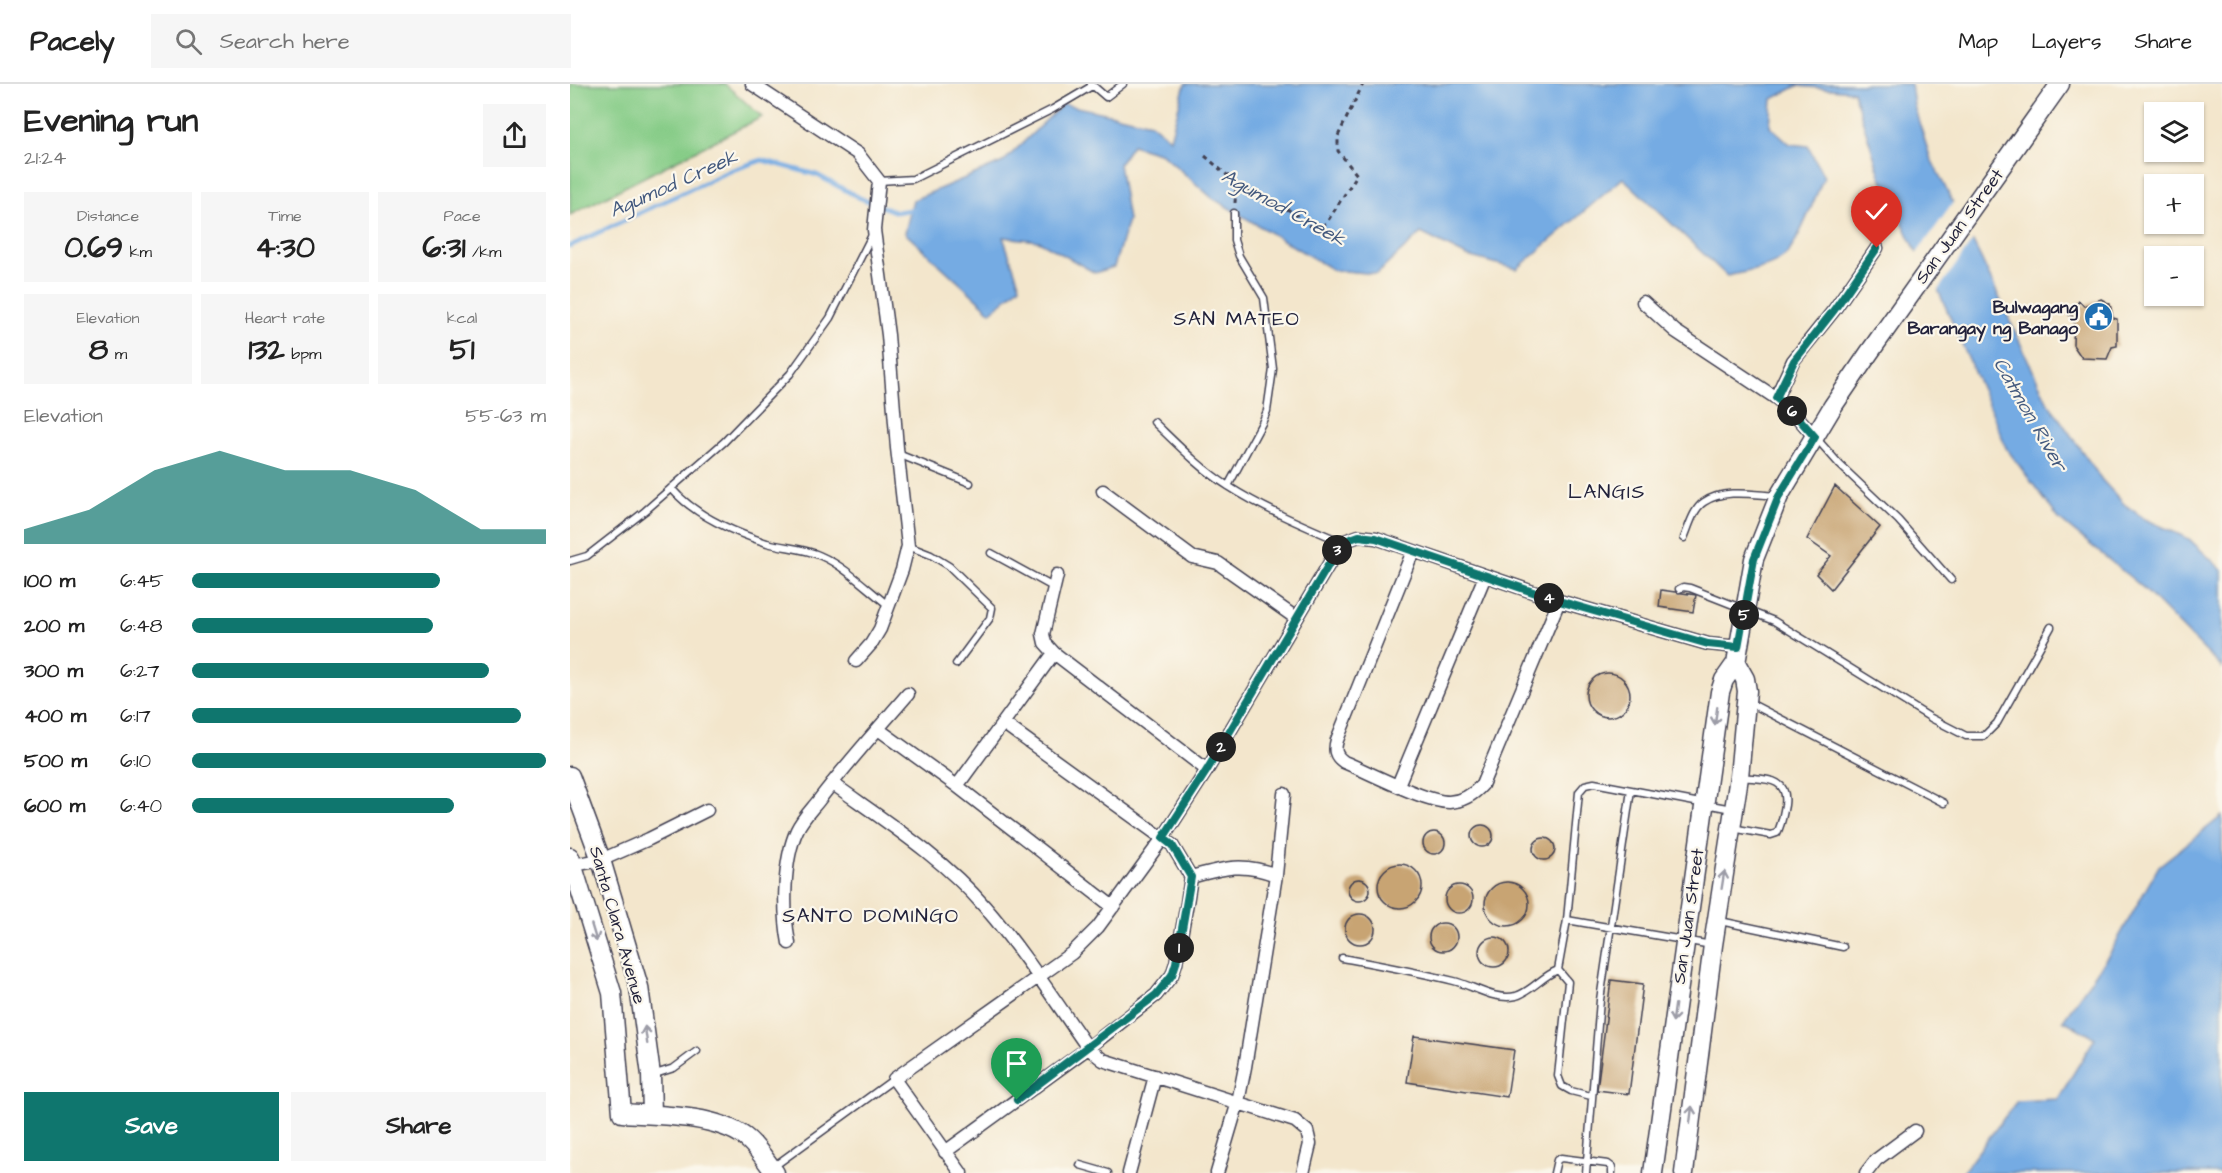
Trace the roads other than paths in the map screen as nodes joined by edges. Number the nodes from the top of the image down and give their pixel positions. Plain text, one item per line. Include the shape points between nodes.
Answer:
1 (752, 84) edge
2 (1123, 84) edge
3 (2060, 84) edge
4 (1091, 85) edge
5 (878, 184) junction
6 (1234, 213) dead end
7 (875, 226) junction
8 (1877, 248) dead end
9 (1642, 302) dead end
10 (1776, 398) junction
11 (1154, 422) dead end
12 (1815, 437) junction
13 (897, 453) junction
14 (970, 483) dead end
15 (1228, 486) junction
16 (672, 488) junction
17 (1103, 491) dead end
18 (1779, 496) junction
19 (1684, 538) dead end
20 (1342, 542) junction
21 (908, 546) junction
22 (1413, 551) junction
23 (991, 553) dead end
24 (570, 561) edge
25 (1485, 576) junction
26 (1950, 580) dead end
27 (1055, 581) joint
28 (1678, 589) dead end
29 (1559, 601) junction
30 (888, 605) junction
31 (1745, 609) junction
32 (1296, 618) junction
33 (2051, 627) dead end
34 (1054, 653) junction
35 (1737, 655) junction
36 (856, 661) dead end
37 (956, 664) dead end
38 (908, 694) dead end
39 (1747, 701) junction
40 (1003, 723) junction
41 (878, 729) junction
42 (1207, 770) junction
43 (570, 776) edge
44 (1739, 777) junction
45 (832, 783) junction
46 (1398, 785) junction
47 (957, 786) junction
48 (1631, 790) junction
49 (1284, 794) dead end
50 (1944, 803) dead end
51 (1703, 804) junction
52 (707, 810) dead end
53 (1734, 810) junction
54 (1731, 828) junction
55 (1163, 838) junction
56 (601, 860) junction
57 (572, 861) edge
58 (1276, 874) junction
59 (1191, 877) junction
60 (1113, 907) junction
61 (1567, 920) junction
62 (1717, 920) junction
63 (1610, 927) junction
64 (1684, 940) junction
65 (789, 943) dead end
66 (1713, 945) junction
67 (1843, 946) dead end
68 (1342, 958) dead end
69 (1558, 970) junction
70 (1038, 977) junction
71 (1088, 1048) junction
72 (697, 1051) dead end
73 (651, 1075) junction
74 (1155, 1076) junction
75 (894, 1079) junction
76 (1591, 1096) junction
77 (1238, 1102) junction
78 (652, 1114) junction
79 (1915, 1131) dead end
80 (945, 1152) junction
81 (1587, 1162) junction
82 (1080, 1165) dead end
83 (773, 1170) edge
84 (961, 1173) edge
85 (1108, 1173) edge
86 (1129, 1173) edge
87 (1216, 1173) edge
88 (1303, 1173) edge
89 (1554, 1173) edge
90 (1586, 1173) edge
91 (1612, 1173) edge
92 (1653, 1173) edge
93 (1684, 1173) edge
94 (1866, 1173) edge

1 - 5 street via 858,154
2 - 4 lane via 1106,97
3 - 12 main road, San Juan Street via 1845,388
4 - 5 lane via 1053,109 913,179
5 - 7 street
6 - 15 lane via 1234,240 1239,256 1264,298 1273,369 1267,411
7 - 13 street
7 - 16 lane via 821,333 790,374 724,442
8 - 10 street via 1794,361
9 - 10 street via 1675,331
10 - 12 street
11 - 15 lane
12 - 18 main road, San Juan Street
12 - 26 lane via 1898,520
13 - 14 lane
13 - 21 street
15 - 20 lane
16 - 24 lane via 587,556
16 - 30 lane via 697,512 736,531 767,543 813,552 833,562
17 - 32 street via 1192,557 1218,563
18 - 19 lane via 1728,493 1703,502
18 - 31 main road, San Juan Street via 1754,559
20 - 22 street via 1366,536
20 - 32 street
21 - 30 street
21 - 37 lane via 949,566 992,608 990,618
22 - 25 street
22 - 46 street via 1335,746 1338,758 1344,762
23 - 27 lane
25 - 29 street
25 - 46 street
27 - 34 street via 1043,634
28 - 31 lane via 1690,588
29 - 35 street
29 - 46 street via 1476,792 1451,802 1439,801
30 - 36 street via 880,629
31 - 33 lane via 1774,621 1966,736 1984,736 1997,723
31 - 35 main road, San Juan Street
32 - 42 street
34 - 40 street
34 - 42 street
35 - 39 main road, San Juan Street
35 -> 51 main road, San Juan Street via 1720,692
38 - 41 street
39 - 44 main road, San Juan Street
39 - 50 lane
40 - 47 street
40 - 55 street
41 - 45 street
41 - 47 street
42 - 55 street
43 - 56 main road, Santa Clara Avenue
44 - 53 main road, San Juan Street
44 - 54 lane via 1777,782 1784,787 1782,824 1771,835
45 - 65 street via 797,830 788,862 785,920
45 - 70 street via 961,882 986,907
47 - 60 street
48 - 51 lane
48 - 61 lane via 1594,783 1579,792
48 - 63 lane
49 - 58 street
51 - 53 lane
51 - 64 main road, San Juan Street
52 - 56 street
53 - 54 main road, San Juan Street
62 -> 54 main road, San Juan Street
55 - 59 street via 1172,845
55 - 60 street
56 - 57 street
73 -> 56 main road, Santa Clara Avenue via 639,987
57 -> 78 main road, Santa Clara Avenue via 612,993 622,1113
58 - 59 street via 1239,866
58 - 77 street
59 - 71 street via 1172,975 1156,995
60 - 70 street via 1086,941
61 - 63 lane
61 - 69 lane
62 - 66 main road, San Juan Street
62 - 67 lane
63 - 64 lane
63 - 76 lane
64 - 66 lane
64 -> 92 main road, San Juan Street
93 -> 66 main road, San Juan Street
68 - 69 lane via 1456,981 1509,997 1518,996
69 - 76 lane via 1568,982 1558,1076 1562,1086
70 - 71 street
70 - 75 street
71 - 74 street via 1103,1060
71 - 80 street
72 - 73 lane via 674,1068
73 - 78 main road, Santa Clara Avenue
74 - 77 street
74 - 86 street
75 - 80 street
75 - 83 lane
76 - 81 lane
77 - 87 street
77 - 88 street via 1295,1120 1307,1131 1310,1144
78 - 83 main road via 695,1119 734,1130 756,1148
79 - 94 street via 1876,1160
80 - 84 street
81 - 89 lane via 1561,1158
81 - 90 lane
81 - 91 lane via 1608,1164
82 - 85 lane

